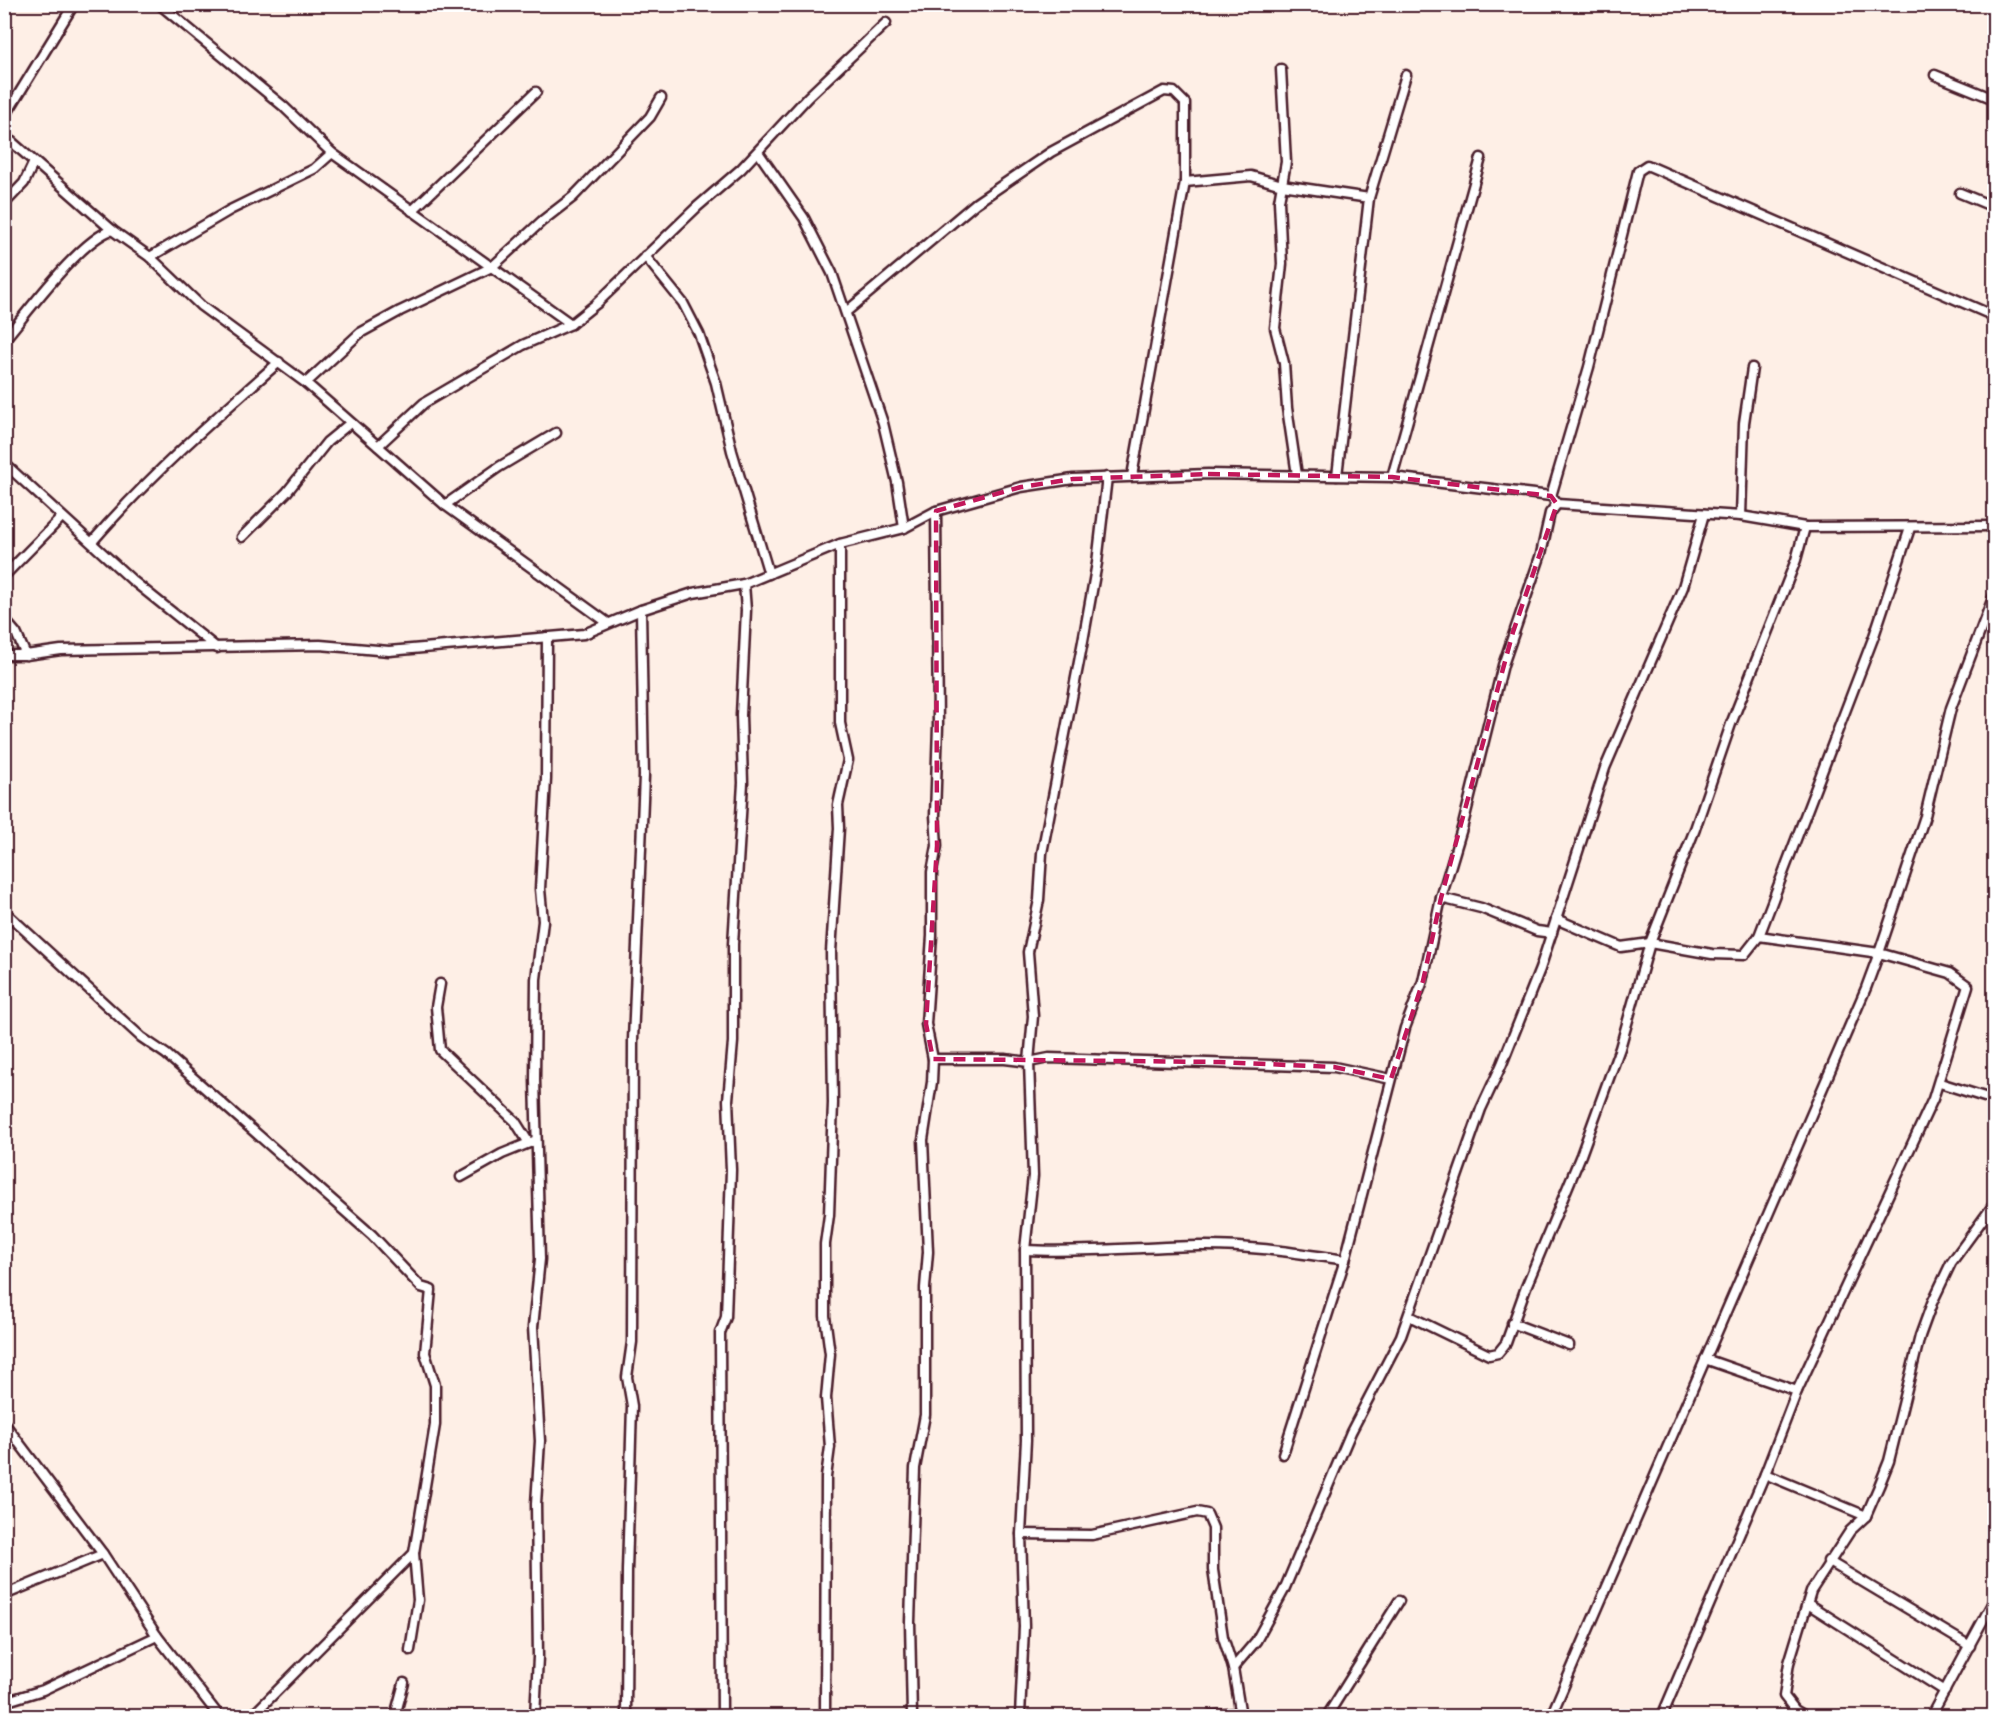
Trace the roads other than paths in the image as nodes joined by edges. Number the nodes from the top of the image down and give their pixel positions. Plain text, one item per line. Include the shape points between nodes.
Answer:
1 (74, 4) edge
2 (159, 4) edge
3 (886, 23) dead end
4 (1281, 69) dead end
5 (1406, 75) dead end
6 (1935, 75) dead end
7 (536, 92) dead end
8 (661, 98) dead end
9 (1995, 99) edge
10 (4, 118) edge
11 (4, 135) edge
12 (332, 153) junction
13 (758, 153) junction
14 (1481, 158) dead end
15 (34, 162) junction
16 (1185, 182) junction
17 (1282, 185) junction
18 (1960, 193) dead end
19 (1369, 198) junction
20 (4, 204) edge
21 (1995, 207) edge
22 (412, 211) junction
23 (112, 230) junction
24 (150, 256) junction
25 (645, 256) junction
26 (492, 267) junction
27 (846, 312) junction
28 (1995, 316) edge
29 (571, 324) junction
30 (4, 340) edge
31 (279, 362) junction
32 (1752, 368) dead end
33 (306, 383) junction
34 (350, 424) junction
35 (556, 433) dead end
36 (378, 446) junction
37 (4, 463) edge
38 (1297, 475) junction
39 (1337, 476) junction
40 (1107, 477) junction
41 (1132, 477) junction
42 (1392, 477) junction
43 (1551, 496) junction
44 (1557, 504) junction
45 (445, 505) junction
46 (936, 511) junction
47 (1704, 514) junction
48 (1741, 516) junction
49 (62, 517) junction
50 (1995, 526) edge
51 (904, 528) junction
52 (1805, 528) junction
53 (1910, 528) junction
54 (242, 537) dead end
55 (92, 542) junction
56 (840, 544) junction
57 (769, 574) junction
58 (4, 576) edge
59 (744, 584) junction
60 (1995, 595) edge
61 (641, 610) junction
62 (4, 619) edge
63 (608, 623) junction
64 (547, 637) junction
65 (218, 648) junction
66 (4, 655) edge
67 (26, 656) junction
68 (1441, 898) junction
69 (4, 911) edge
70 (1556, 919) junction
71 (1552, 933) junction
72 (1759, 936) junction
73 (1650, 943) junction
74 (1879, 953) junction
75 (440, 984) dead end
76 (933, 1059) junction
77 (1029, 1062) junction
78 (1391, 1078) junction
79 (1940, 1083) junction
80 (1995, 1100) edge
81 (533, 1141) junction
82 (461, 1177) dead end
83 (1995, 1204) edge
84 (1025, 1250) junction
85 (1345, 1260) junction
86 (1409, 1316) junction
87 (1512, 1323) junction
88 (1569, 1345) dead end
89 (1705, 1359) junction
90 (1797, 1391) junction
91 (4, 1423) edge
92 (1283, 1454) dead end
93 (1765, 1474) junction
94 (1866, 1516) junction
95 (1021, 1533) junction
96 (414, 1553) junction
97 (103, 1554) junction
98 (1828, 1561) junction
99 (4, 1595) edge
100 (1995, 1600) edge
101 (1399, 1601) dead end
102 (1808, 1604) junction
103 (157, 1636) junction
104 (1970, 1646) junction
105 (410, 1650) dead end
106 (1233, 1668) junction
107 (404, 1683) dead end
108 (1945, 1691) junction
109 (4, 1702) edge
110 (1240, 1715) edge
111 (219, 1716) edge
112 (252, 1716) edge
113 (395, 1716) edge
114 (535, 1716) edge
115 (626, 1716) edge
116 (722, 1716) edge
117 (825, 1716) edge
118 (912, 1716) edge
119 (1020, 1716) edge
120 (1209, 1716) edge
121 (1327, 1716) edge
122 (1551, 1716) edge
123 (1662, 1716) edge
124 (1805, 1716) edge
125 (1931, 1716) edge

1 - 10 street
2 - 12 street via 283,106
3 - 13 street via 808,97
4 - 17 street via 1286,162
5 - 19 street
6 - 9 street
7 - 22 street
8 - 26 street via 650,117 573,197
11 - 15 street
12 - 22 street
12 - 24 street via 314,169 230,210
13 - 25 street
13 - 27 street via 782,183 818,242
14 - 42 street
15 - 20 street via 24,183
15 - 23 street
16 - 17 street via 1251,176
16 - 27 street via 1185,103 1174,92 1164,91 1051,152 976,203
16 - 41 street
17 - 19 street
17 - 38 street via 1282,264 1275,328 1284,363
18 - 21 street
19 - 39 street
22 - 26 street
23 - 24 street
23 - 30 street via 99,234
24 - 31 street via 201,306
25 - 29 street
25 - 57 street via 683,303 699,334
26 - 29 street
26 - 33 street via 360,333
27 - 51 street via 883,423
28 - 43 street via 1647,165 1638,171 1589,367
29 - 36 street via 523,345 424,403
31 - 33 street
31 - 55 street via 165,465
32 - 48 street via 1744,423
33 - 34 street
34 - 36 street
34 - 54 street via 327,442 287,492
35 - 45 street via 498,467
36 - 45 street
37 - 49 street
38 - 39 street
38 - 41 street
39 - 42 street
40 - 41 street
40 - 46 street via 1021,487
40 - 77 street via 1097,563 1042,853 1039,900 1028,951 1034,1029
42 - 43 street
43 - 44 street
44 - 47 street
44 - 68 street via 1550,513 1541,554 1513,632
45 - 63 street
46 - 51 street
46 - 76 street via 937,846 932,872 926,1024
47 - 48 street
47 - 70 street via 1683,587 1605,768
48 - 52 street
49 - 55 street
49 - 58 street
50 - 53 street
51 - 56 street
52 - 53 street
52 - 73 street
53 - 72 street via 1874,636
55 - 65 street via 132,580
56 - 57 street
56 - 117 street via 840,723 849,760 838,805 831,952 833,1103 825,1244 825,1316 830,1354 826,1398 830,1447 826,1477
57 - 59 street
59 - 61 street via 693,593
59 - 116 street via 743,783 728,1100 731,1182 726,1317 720,1333
60 - 74 street via 1951,708 1925,816
61 - 63 street
61 - 115 street via 644,776 633,1040 632,1342 627,1377 632,1440
62 - 67 street via 16,633
63 - 64 street via 584,634
64 - 65 street via 389,651 320,645
64 - 81 street via 540,889 543,921 536,979
65 - 67 street via 61,650
66 - 67 street
68 - 71 street
68 - 78 street via 1423,981
69 - 96 street via 141,1037 166,1054 372,1235 421,1287 431,1290 425,1353 435,1385 435,1425
70 - 71 street
70 - 73 street via 1621,947
71 - 86 street via 1481,1109
72 - 73 street via 1744,955 1712,954
72 - 74 street
73 - 87 street via 1616,1058 1581,1155
74 - 79 street via 1950,973 1968,986
74 - 89 street
75 - 81 street via 436,1007 440,1050
76 - 77 street
76 - 118 street via 923,1140 928,1252 925,1414 915,1468 910,1622
77 - 78 street via 1048,1058 1133,1059 1322,1066
77 - 84 street via 1033,1176
78 - 85 street
79 - 80 street
79 - 90 street
81 - 82 street
81 - 114 street via 540,1259 532,1327 540,1441
83 - 94 street via 1951,1263 1932,1303 1888,1461
84 - 85 street via 1080,1252 1226,1246
84 - 95 street via 1026,1440
85 - 92 street
86 - 87 street via 1494,1355 1506,1343
86 - 106 street via 1342,1451 1284,1590 1256,1641
87 - 88 street
89 - 90 street
89 - 122 street
90 - 93 street
91 - 97 street
93 - 94 street
93 - 123 street
94 - 98 street
95 - 106 street via 1092,1535 1197,1512 1208,1514 1213,1528 1213,1570 1223,1637
95 - 119 street via 1024,1627
96 - 105 street via 418,1600
96 - 112 street
97 - 99 street
97 - 103 street
98 - 102 street
98 - 104 street
100 - 104 street
101 - 121 street
102 - 108 street
102 - 124 street via 1789,1663 1784,1696
103 - 109 street via 43,1690
103 - 111 street
104 - 108 street
106 - 110 street
107 - 113 street
108 - 125 street
110 - 120 street

